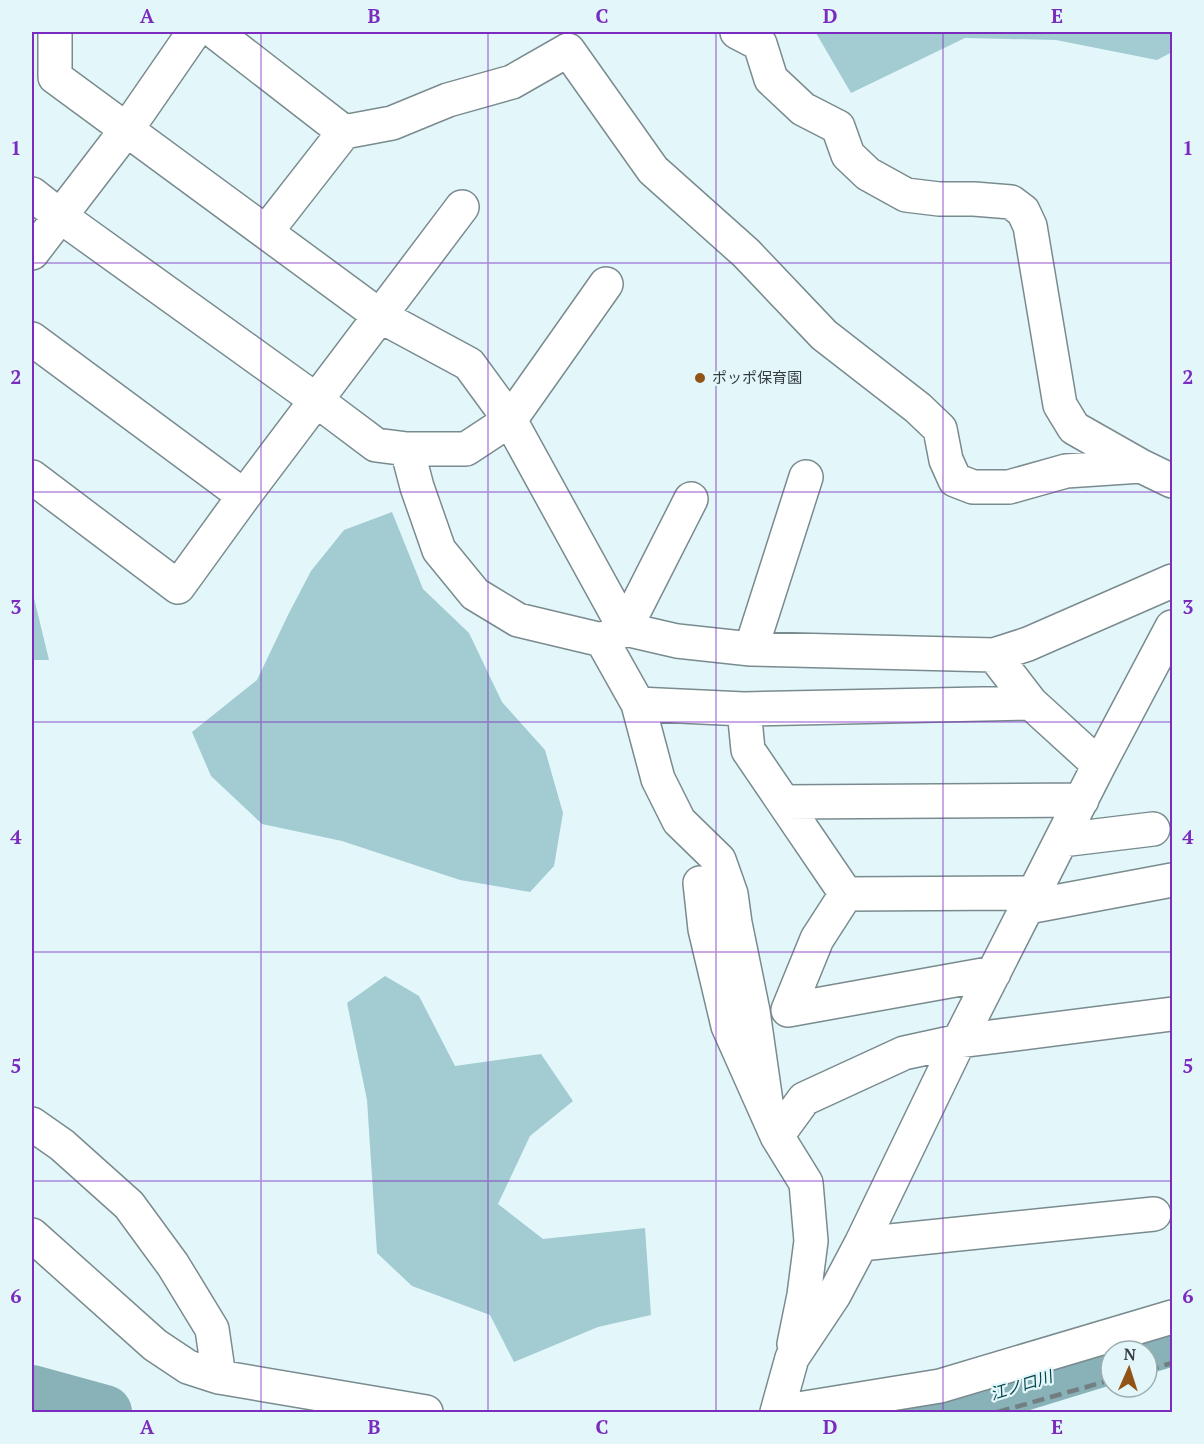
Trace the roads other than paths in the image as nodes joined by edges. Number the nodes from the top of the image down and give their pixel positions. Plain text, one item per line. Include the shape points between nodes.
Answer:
1 (55, 32) edge
2 (194, 32) edge
3 (215, 32) edge
4 (756, 36) edge
5 (574, 41) edge
6 (127, 129) junction
7 (344, 132) junction
8 (32, 194) edge
9 (462, 207) dead end
10 (60, 216) junction
11 (266, 232) junction
12 (32, 253) edge
13 (606, 284) dead end
14 (380, 316) junction
15 (32, 339) edge
16 (316, 400) junction
17 (510, 420) junction
18 (407, 449) junction
19 (1141, 466) junction
20 (32, 477) edge
21 (806, 477) dead end
22 (1173, 482) edge
23 (244, 496) junction
24 (691, 499) dead end
25 (1173, 581) edge
26 (1173, 627) edge
27 (614, 635) junction
28 (751, 649) junction
29 (994, 655) junction
30 (638, 704) junction
31 (1031, 704) junction
32 (744, 709) junction
33 (1099, 765) junction
34 (1082, 800) junction
35 (784, 802) junction
36 (1154, 829) dead end
37 (1062, 840) junction
38 (1173, 880) edge
39 (700, 883) dead end
40 (846, 894) junction
41 (1032, 900) junction
42 (994, 973) junction
43 (1173, 1014) edge
44 (959, 1041) junction
45 (32, 1124) edge
46 (772, 1126) junction
47 (1154, 1214) dead end
48 (32, 1235) edge
49 (861, 1244) junction
50 (1173, 1317) edge
51 (792, 1358) junction
52 (219, 1377) junction
53 (426, 1413) edge
54 (778, 1413) edge

1 - 6 street via 56,77
2 - 6 street
3 - 7 street
4 - 19 street via 771,79 803,109 838,128 849,155 868,174 906,195 1011,202 1023,211 1030,226 1060,405 1074,428
5 - 7 street via 512,82 448,100 392,123
5 - 19 street via 653,170 746,253 824,335 940,429 955,480 973,487 1009,487 1066,471
6 - 10 street
6 - 11 street
7 - 11 street
8 - 10 street
9 - 14 street
10 - 12 street
10 - 16 street
11 - 14 street
13 - 17 street
14 - 16 street
14 - 17 street via 469,364
15 - 23 street
16 - 18 street via 376,445
16 - 23 street
17 - 18 street via 466,449
17 - 27 street
18 - 27 street via 439,550 475,594 518,620
19 - 22 street
20 - 23 street via 177,587
21 - 28 street
24 - 27 street
25 - 29 street
26 - 33 street
27 - 28 street
27 - 30 street
28 - 29 street
29 - 31 street
30 - 32 street
30 - 46 street via 658,779 679,821 719,860 731,894
31 - 32 street
31 - 33 street
32 - 35 street via 748,750
33 - 34 street
34 - 35 street
34 - 37 street
35 - 40 street
36 - 37 street
37 - 41 street
38 - 41 street
39 - 46 street via 705,928 728,1026
40 - 41 street
40 - 42 street via 817,939 788,1010
41 - 42 street
42 - 44 street
43 - 44 street
44 - 46 street via 904,1053 804,1099
44 - 49 street
45 - 52 street via 62,1145 129,1205 173,1265 212,1329
46 - 51 street via 806,1183 812,1241
47 - 49 street
48 - 52 street via 155,1345 188,1367
49 - 51 street via 834,1295
50 - 54 street via 940,1386
51 - 54 street
52 - 53 street

